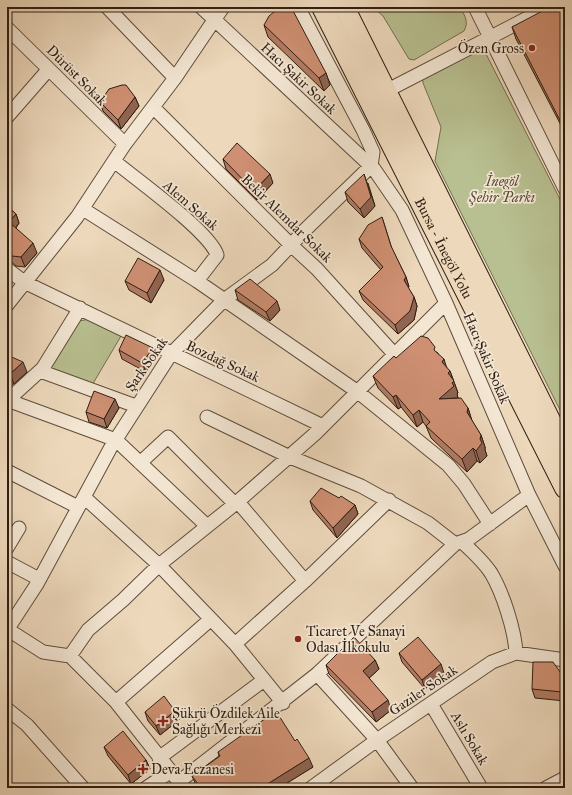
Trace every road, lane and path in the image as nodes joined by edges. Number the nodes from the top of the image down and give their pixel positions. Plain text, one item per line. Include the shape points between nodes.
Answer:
1 (106, 7) edge
2 (201, 7) edge
3 (223, 7) edge
4 (298, 7) edge
5 (322, 7) edge
6 (344, 7) edge
7 (475, 7) edge
8 (549, 7) edge
9 (214, 20) junction
10 (7, 28) edge
11 (491, 37) junction
12 (48, 70) junction
13 (175, 78) junction
14 (386, 91) junction
15 (153, 107) junction
16 (7, 117) edge
17 (124, 144) junction
18 (114, 161) junction
19 (371, 166) junction
20 (565, 189) edge
21 (83, 209) junction
22 (291, 245) junction
23 (7, 269) edge
24 (197, 281) junction
25 (24, 282) junction
26 (224, 300) junction
27 (446, 303) junction
28 (7, 305) edge
29 (80, 308) junction
30 (171, 354) junction
31 (395, 355) junction
32 (40, 371) junction
33 (358, 392) junction
34 (7, 400) edge
35 (136, 406) junction
36 (207, 417) dead end
37 (324, 426) junction
38 (116, 440) junction
39 (565, 450) edge
40 (290, 457) junction
41 (140, 463) junction
42 (7, 471) edge
43 (565, 488) edge
44 (529, 495) junction
45 (389, 500) junction
46 (81, 502) junction
47 (236, 503) junction
48 (490, 524) junction
49 (207, 526) junction
50 (19, 528) dead end
51 (458, 543) junction
52 (7, 548) edge
53 (7, 562) edge
54 (159, 565) junction
55 (565, 566) edge
56 (40, 580) junction
57 (305, 581) junction
58 (11, 615) edge
59 (211, 619) junction
60 (7, 630) edge
61 (235, 644) junction
62 (516, 653) junction
63 (70, 656) junction
64 (565, 660) edge
65 (317, 674) junction
66 (264, 680) junction
67 (116, 702) junction
68 (283, 703) junction
69 (431, 704) junction
70 (7, 709) edge
71 (377, 740) junction
72 (159, 758) junction
73 (171, 771) junction
74 (565, 778) edge
75 (182, 785) edge
76 (318, 786) edge
77 (83, 788) edge
78 (146, 788) edge
79 (412, 788) edge
80 (482, 788) edge
81 (546, 788) edge

1 - 13 street
2 - 9 street, Hacı Şakir Sokak
3 - 9 street
4 - 19 street via 363,130 373,152
5 - 43 highway, Bursa - İnegöl Yolu
6 - 14 highway, Bursa - İnegöl Yolu
7 - 11 street
8 - 11 street
9 - 13 street
9 - 19 street, Hacı Şakir Sokak
10 - 12 street, Dürüst Sokak
11 - 14 street
11 - 20 street
12 - 16 street
12 - 17 street, Dürüst Sokak
13 - 15 street
14 - 39 highway, Bursa - İnegöl Yolu
15 - 17 street
15 - 22 street, Bekir Alemdar Sokak
17 - 18 street
18 - 21 street
18 - 24 street, Alem Sokak via 187,220 215,247 217,254
19 - 22 street, Şark Sokak
19 - 27 street, Hacı Şakir Sokak via 402,210
21 - 24 street
21 - 25 street
22 - 26 street, Şark Sokak via 272,265
22 - 31 street, Bekir Alemdar Sokak via 317,268
23 - 25 street, Bozdağ Sokak
24 - 26 street
25 - 28 street
25 - 29 street, Bozdağ Sokak
26 - 30 street, Şark Sokak
26 - 33 street
27 - 31 street
27 - 44 street, Hacı Şakir Sokak
29 - 30 street, Bozdağ Sokak
29 - 32 street
30 - 35 street, Şark Sokak
30 - 37 street, Bozdağ Sokak
31 - 33 street
32 - 34 street
32 - 35 street
33 - 37 street
33 - 48 street via 448,465 464,484
34 - 38 street
35 - 38 street, Şark Sokak
36 - 40 street
37 - 40 street
38 - 41 street
38 - 46 street, Şark Sokak
40 - 45 street
40 - 47 street
41 - 47 street via 168,437
41 - 49 street
42 - 46 street
44 - 48 street
44 - 55 street, Hacı Şakir Sokak
45 - 51 street
45 - 57 street
46 - 54 street
46 - 56 street, Şark Sokak
47 - 49 street
47 - 57 street
48 - 51 street via 469,539
49 - 54 street
50 - 52 street
51 - 62 street via 478,556 492,574 515,640
51 - 65 street
53 - 56 street
54 - 59 street
54 - 63 street via 88,630
56 - 58 street, Şark Sokak
57 - 61 street
58 - 60 street, Şark Sokak
59 - 61 street
59 - 67 street
60 - 63 street via 42,652
61 - 66 street
62 - 64 street, Gaziler Sokak
62 - 69 street, Gaziler Sokak via 492,662
63 - 67 street
65 - 68 street
65 - 71 street
66 - 68 street
66 - 72 street
67 - 72 street
68 - 75 street
69 - 71 street, Gaziler Sokak
69 - 80 street, Aslı Sokak
70 - 77 street via 27,725
71 - 76 street, Gaziler Sokak
71 - 79 street
72 - 73 street
73 - 75 street
73 - 78 street
74 - 81 street

